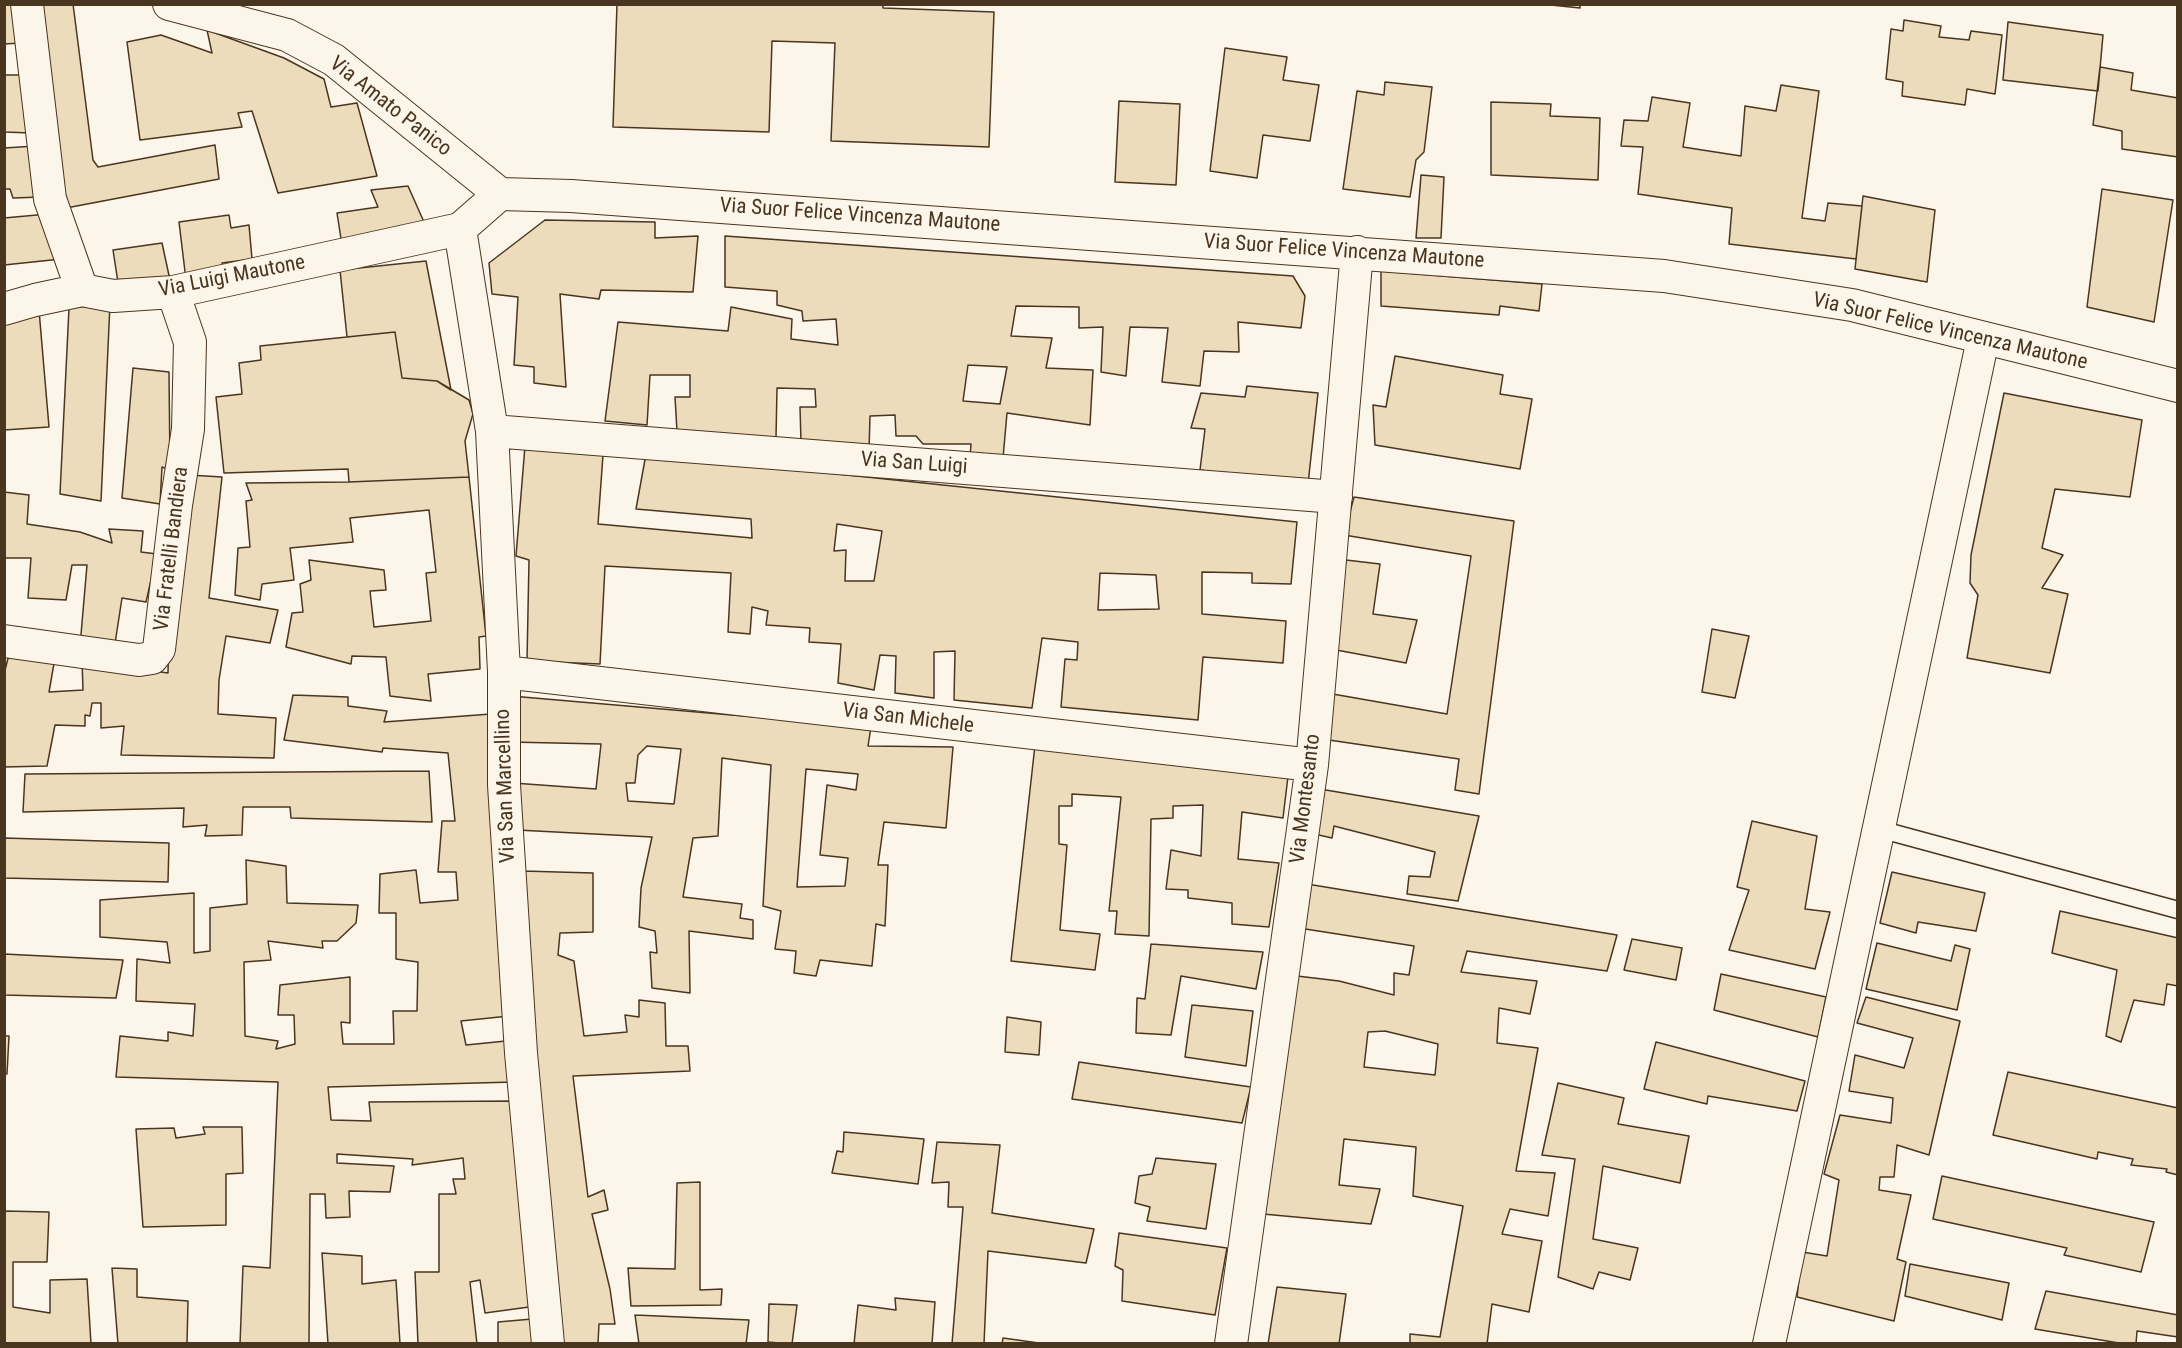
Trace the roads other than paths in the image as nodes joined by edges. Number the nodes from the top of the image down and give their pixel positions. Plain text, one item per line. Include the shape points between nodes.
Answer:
1 (27, 4) edge
2 (169, 4) edge
3 (500, 194) junction
4 (460, 229) junction
5 (1358, 252) junction
6 (82, 290) junction
7 (173, 292) junction
8 (4, 309) edge
9 (1983, 339) junction
10 (2178, 386) edge
11 (492, 431) junction
12 (1336, 497) junction
13 (4, 641) edge
14 (504, 672) junction
15 (1312, 765) junction
16 (1879, 830) junction
17 (2178, 910) edge
18 (548, 1344) edge
19 (1231, 1344) edge
20 (1769, 1344) edge

1 - 6 street via 50,199
2 - 3 street, Via Amato Panico via 287,35 334,60
3 - 4 street
3 - 5 street, Via Suor Felice Vincenza Mautone via 583,196
4 - 7 street, Via Luigi Mautone
4 - 11 street, Via San Marcellino
5 - 9 street, Via Suor Felice Vincenza Mautone via 1664,276 1852,305
5 - 12 street, Via Montesanto
6 - 7 street, Via Luigi Mautone via 113,296
6 - 8 street, Via Luigi Mautone
7 - 13 street, Via Fratelli Bandiera via 190,342 188,429 159,649 152,658 139,660
9 - 10 street, Via Suor Felice Vincenza Mautone
9 - 16 street
11 - 12 street, Via San Luigi
11 - 14 street, Via San Marcellino
12 - 15 street, Via Montesanto
14 - 15 street, Via San Michele
14 - 18 street, Via San Marcellino via 504,785 519,1030
15 - 19 street, Via Montesanto
16 - 17 lane
16 - 20 street

